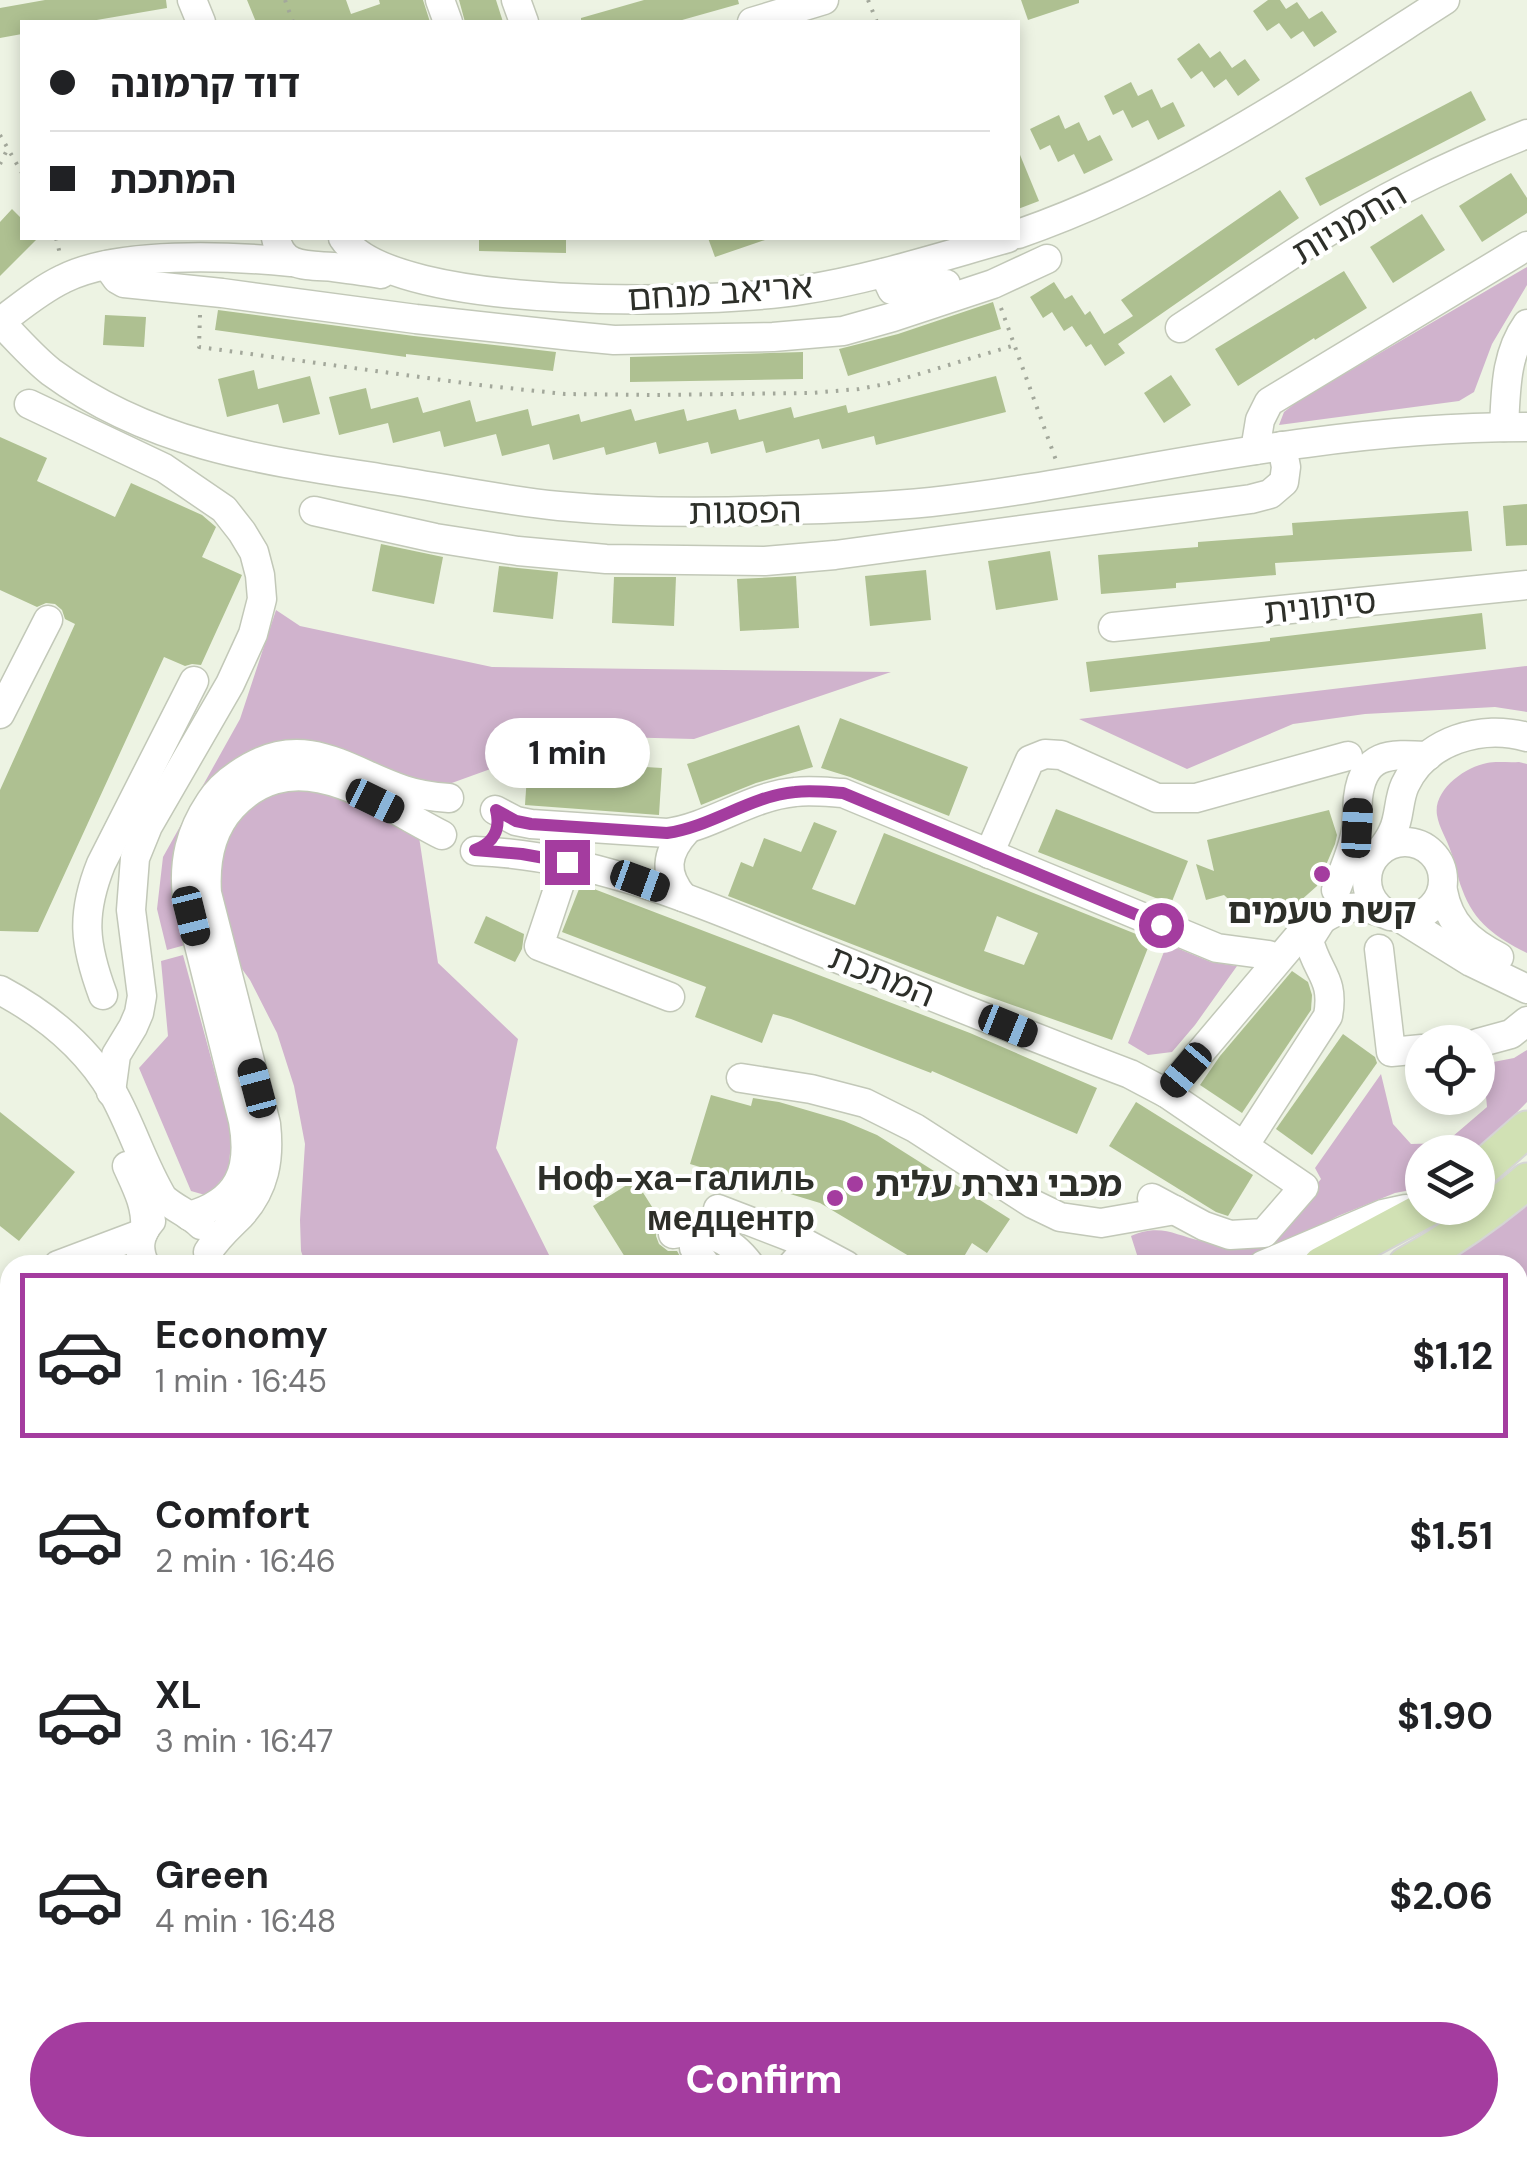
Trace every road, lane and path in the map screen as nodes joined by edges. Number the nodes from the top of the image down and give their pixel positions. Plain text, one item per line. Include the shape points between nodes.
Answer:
1 (824, 0) edge
2 (1445, 0) edge
3 (759, 20) edge
4 (1527, 134) edge
5 (0, 135) edge
6 (8, 150) junction
7 (0, 164) edge
8 (20, 171) edge
9 (1020, 233) edge
10 (271, 240) edge
11 (275, 240) edge
12 (339, 240) edge
13 (342, 240) edge
14 (1001, 240) edge
15 (1527, 246) edge
16 (237, 247) edge
17 (1048, 259) dead end
18 (301, 264) junction
19 (107, 265) junction
20 (884, 272) junction
21 (427, 280) junction
22 (981, 288) junction
23 (201, 290) junction
24 (0, 322) edge
25 (1527, 324) edge
26 (1180, 328) dead end
27 (1015, 345) junction
28 (29, 404) dead end
29 (1516, 427) edge
30 (1269, 448) junction
31 (1064, 482) junction
32 (314, 511) dead end
33 (1527, 585) edge
34 (48, 620) dead end
35 (1113, 627) dead end
36 (194, 681) dead end
37 (0, 714) edge
38 (1527, 737) edge
39 (1428, 756) junction
40 (1527, 756) edge
41 (1360, 759) junction
42 (1404, 790) junction
43 (450, 798) junction
44 (496, 810) junction
45 (686, 830) junction
46 (442, 835) junction
47 (1428, 849) junction
48 (475, 850) junction
49 (989, 854) junction
50 (567, 862) junction
51 (1374, 862) junction
52 (1336, 890) junction
53 (1442, 891) junction
54 (683, 897) junction
55 (89, 899) junction
56 (131, 910) junction
57 (1396, 917) junction
58 (1321, 920) junction
59 (1379, 949) dead end
60 (1269, 955) junction
61 (1527, 971) edge
62 (1527, 988) edge
63 (0, 990) edge
64 (102, 995) dead end
65 (670, 997) dead end
66 (1244, 1000) junction
67 (0, 1009) edge
68 (1527, 1021) edge
69 (125, 1038) junction
70 (1495, 1038) edge
71 (77, 1047) junction
72 (1405, 1051) edge
73 (741, 1078) dead end
74 (112, 1092) junction
75 (1166, 1093) junction
76 (1527, 1128) edge
77 (1244, 1146) junction
78 (1495, 1157) edge
79 (1527, 1180) edge
80 (718, 1209) dead end
81 (1405, 1210) edge
82 (188, 1215) junction
83 (1405, 1219) edge
84 (144, 1231) junction
85 (691, 1249) edge
86 (88, 1252) junction
87 (81, 1255) edge
88 (132, 1255) edge
89 (141, 1255) edge
90 (206, 1255) edge
91 (208, 1255) edge
92 (740, 1255) edge
93 (801, 1255) edge
94 (1287, 1255) edge
95 (1339, 1255) edge
96 (1424, 1255) edge

1 - 3 street
2 - 9 street via 1190,158
4 - 26 street, החמניות via 1405,188
5 - 6 path
6 - 7 path
6 - 8 path
10 - 16 street via 249,254
11 - 18 street via 283,256
12 - 18 street via 326,260
13 - 21 street via 377,265
14 - 20 street, אריאב מנחם
15 - 30 street via 1269,402 1260,420
16 - 18 street
16 - 19 street
17 - 22 street
18 - 21 street
19 - 23 street via 124,283
19 - 24 street via 66,277
20 - 21 street, אריאב מנחם via 798,291 681,299 552,297
20 - 22 street via 892,290 901,293 953,282
22 - 23 street via 843,331 614,340
22 - 27 path
23 - 27 path via 199,347 565,394 848,390
24 - 31 street, הפסגות via 48,370 85,394 190,442 555,506 642,512 826,509
25 - 29 street via 1507,375
27 - 31 path
28 - 56 street via 164,468 224,509 254,552 260,575 253,634 135,858
29 - 30 street, הפסגות
30 - 31 street, הפסגות
30 - 32 street via 1286,467 1284,482 1270,494 765,560 518,551
33 - 35 street, סיתונית
34 - 37 street
36 - 55 street
38 - 39 street via 1499,732 1458,738
39 - 41 street
39 - 42 street
40 - 47 street via 1499,750 1464,755 1431,778 1416,818
41 - 42 street via 1394,761 1404,772
41 - 49 street via 1177,800 1045,754 1030,760
41 - 52 street via 1357,828
42 - 51 street via 1393,832
43 - 44 street via 478,793
43 - 46 street via 439,815
43 - 82 street via 406,791 326,757 294,754 241,772 204,811 188,847 187,897 246,1154 228,1197
44 - 45 street via 531,824
44 - 48 street via 496,832
45 - 49 street via 794,792 843,793
45 - 54 street via 670,853 674,886
46 - 48 street via 456,849
46 - 91 street via 312,776 264,782 238,800 218,827 207,862 208,893 266,1124 268,1158 254,1199
47 - 51 street via 1396,842
47 - 53 street via 1442,868
48 - 50 street, המתכת
49 - 60 street via 1217,948
50 - 54 street, המתכת
50 - 65 street via 539,946
51 - 52 street via 1356,882
51 - 57 street via 1371,898
52 - 60 street via 1278,938
53 - 57 street via 1428,912
53 - 61 street via 1464,934
54 - 75 street, המתכת
55 - 56 street
55 - 64 street via 91,962
56 - 69 street via 142,996
57 - 58 street via 1368,906
57 - 62 street
58 - 66 street
58 - 77 street via 1309,940 1332,997 1328,1016
59 - 72 street via 1392,1052
60 - 66 street
63 - 71 street
66 - 75 street
67 - 84 street via 59,1053 89,1089 142,1200
68 - 70 street
69 - 71 street via 104,1049
69 - 74 street via 112,1068
71 - 74 street
73 - 77 street, המתכת via 865,1103 1034,1204 1060,1217 1100,1223 1146,1217 1164,1204 1230,1236 1264,1233 1304,1187
74 - 82 street via 163,1198
75 - 77 street, המתכת
76 - 78 main road
79 - 96 main road
80 - 93 street
81 - 94 street
82 - 84 street via 162,1214
82 - 90 street via 208,1238
83 - 95 main road
84 - 86 street
84 - 89 street
85 - 92 street via 697,1231
86 - 87 street
86 - 88 street

